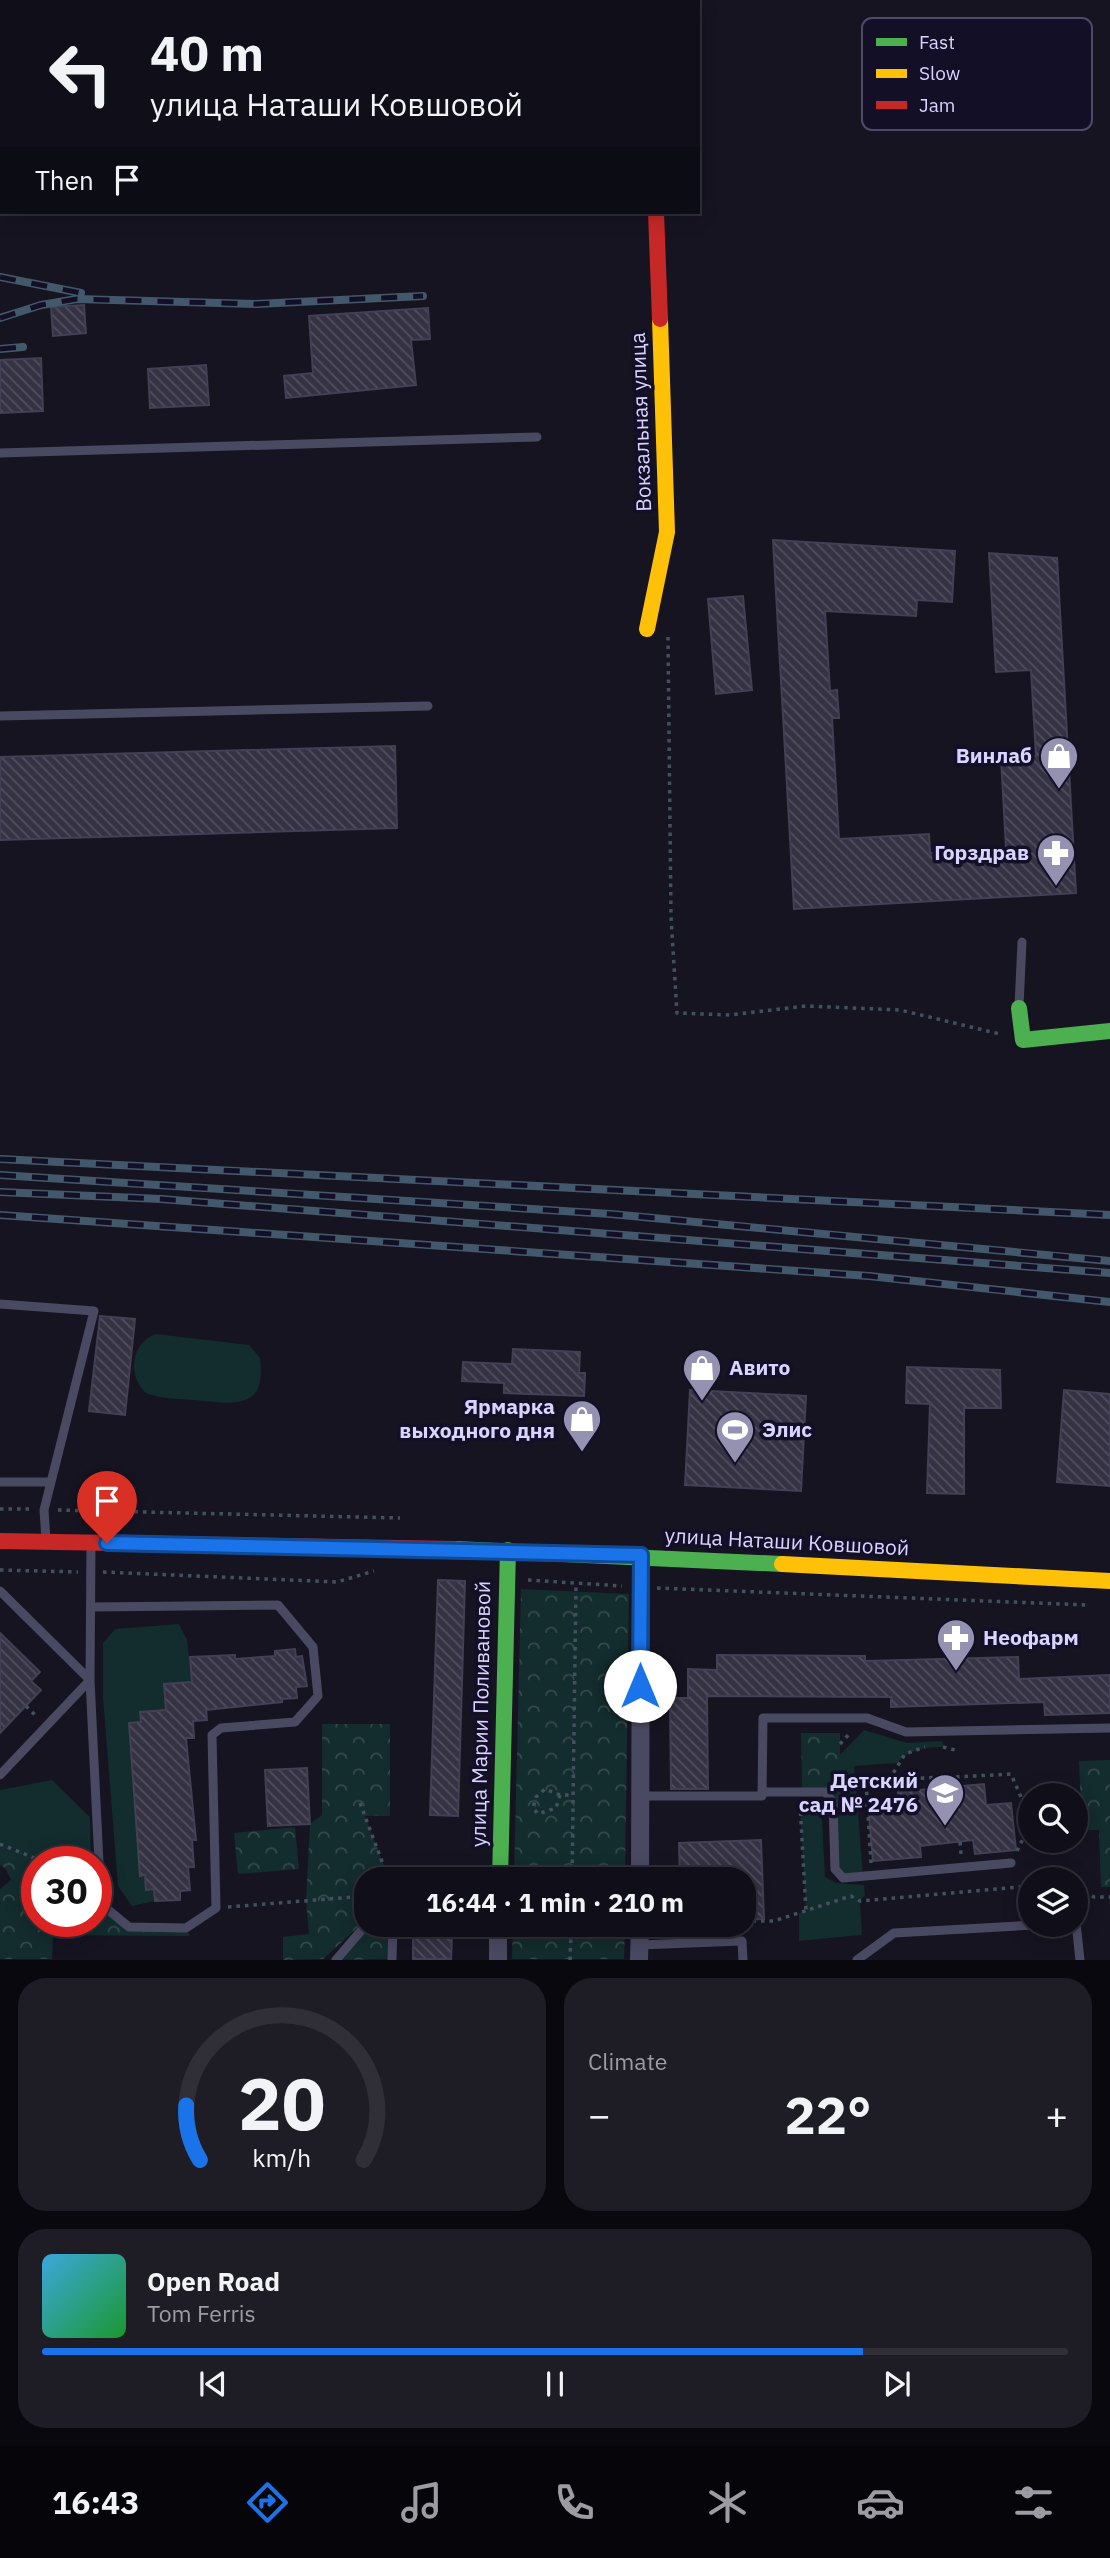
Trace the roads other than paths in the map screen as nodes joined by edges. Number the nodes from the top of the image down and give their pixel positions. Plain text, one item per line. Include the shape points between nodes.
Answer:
1 (656, 214) edge
2 (537, 437) dead end
3 (0, 453) edge
4 (647, 629) dead end
5 (428, 706) dead end
6 (0, 716) edge
7 (1022, 942) dead end
8 (1019, 1008) joint
9 (1110, 1031) edge
10 (0, 1304) edge
11 (0, 1482) edge
12 (51, 1482) junction
13 (0, 1541) edge
14 (46, 1542) junction
15 (91, 1543) junction
16 (508, 1550) junction
17 (641, 1555) junction
18 (1110, 1581) edge
19 (0, 1591) edge
20 (93, 1607) junction
21 (90, 1680) junction
22 (1110, 1728) edge
23 (0, 1775) edge
24 (762, 1792) junction
25 (640, 1796) junction
26 (1011, 1863) road end
27 (499, 1867) edge
28 (640, 1867) edge
29 (1018, 1926) edge
30 (355, 1937) edge
31 (393, 1937) edge
32 (498, 1937) edge
33 (1078, 1937) edge
34 (639, 1952) edge
35 (336, 1959) edge
36 (392, 1959) edge
37 (498, 1959) edge
38 (743, 1959) edge
39 (857, 1959) edge
40 (1080, 1959) edge

1 - 4 street, Вокзальная улица via 667,532
2 - 3 lane
5 - 6 lane
7 - 8 lane
8 - 9 street via 1023,1040
10 - 12 lane via 94,1311
11 - 12 lane
12 - 14 lane via 44,1510
13 - 14 street, улица Наташи Ковшовой
14 - 15 street, улица Наташи Ковшовой
15 - 16 street, улица Наташи Ковшовой
15 - 20 lane
16 - 17 street, улица Наташи Ковшовой
16 - 27 street, улица Марии Поливановой
17 - 18 street, улица Наташи Ковшовой
17 - 25 street
19 - 21 lane
20 - 21 lane
20 - 21 lane via 278,1605 313,1647 318,1696 295,1722 221,1728 212,1735 216,1908 186,1928 129,1927 101,1905
21 - 23 lane
22 - 24 lane via 906,1732 867,1718 763,1718
24 - 25 lane via 762,1796
24 - 26 lane via 825,1792 833,1802 835,1869 843,1878
25 - 28 street
29 - 39 lane via 894,1933
30 - 35 lane
31 - 36 lane
32 - 37 street
33 - 40 lane
34 - 38 lane via 742,1941

